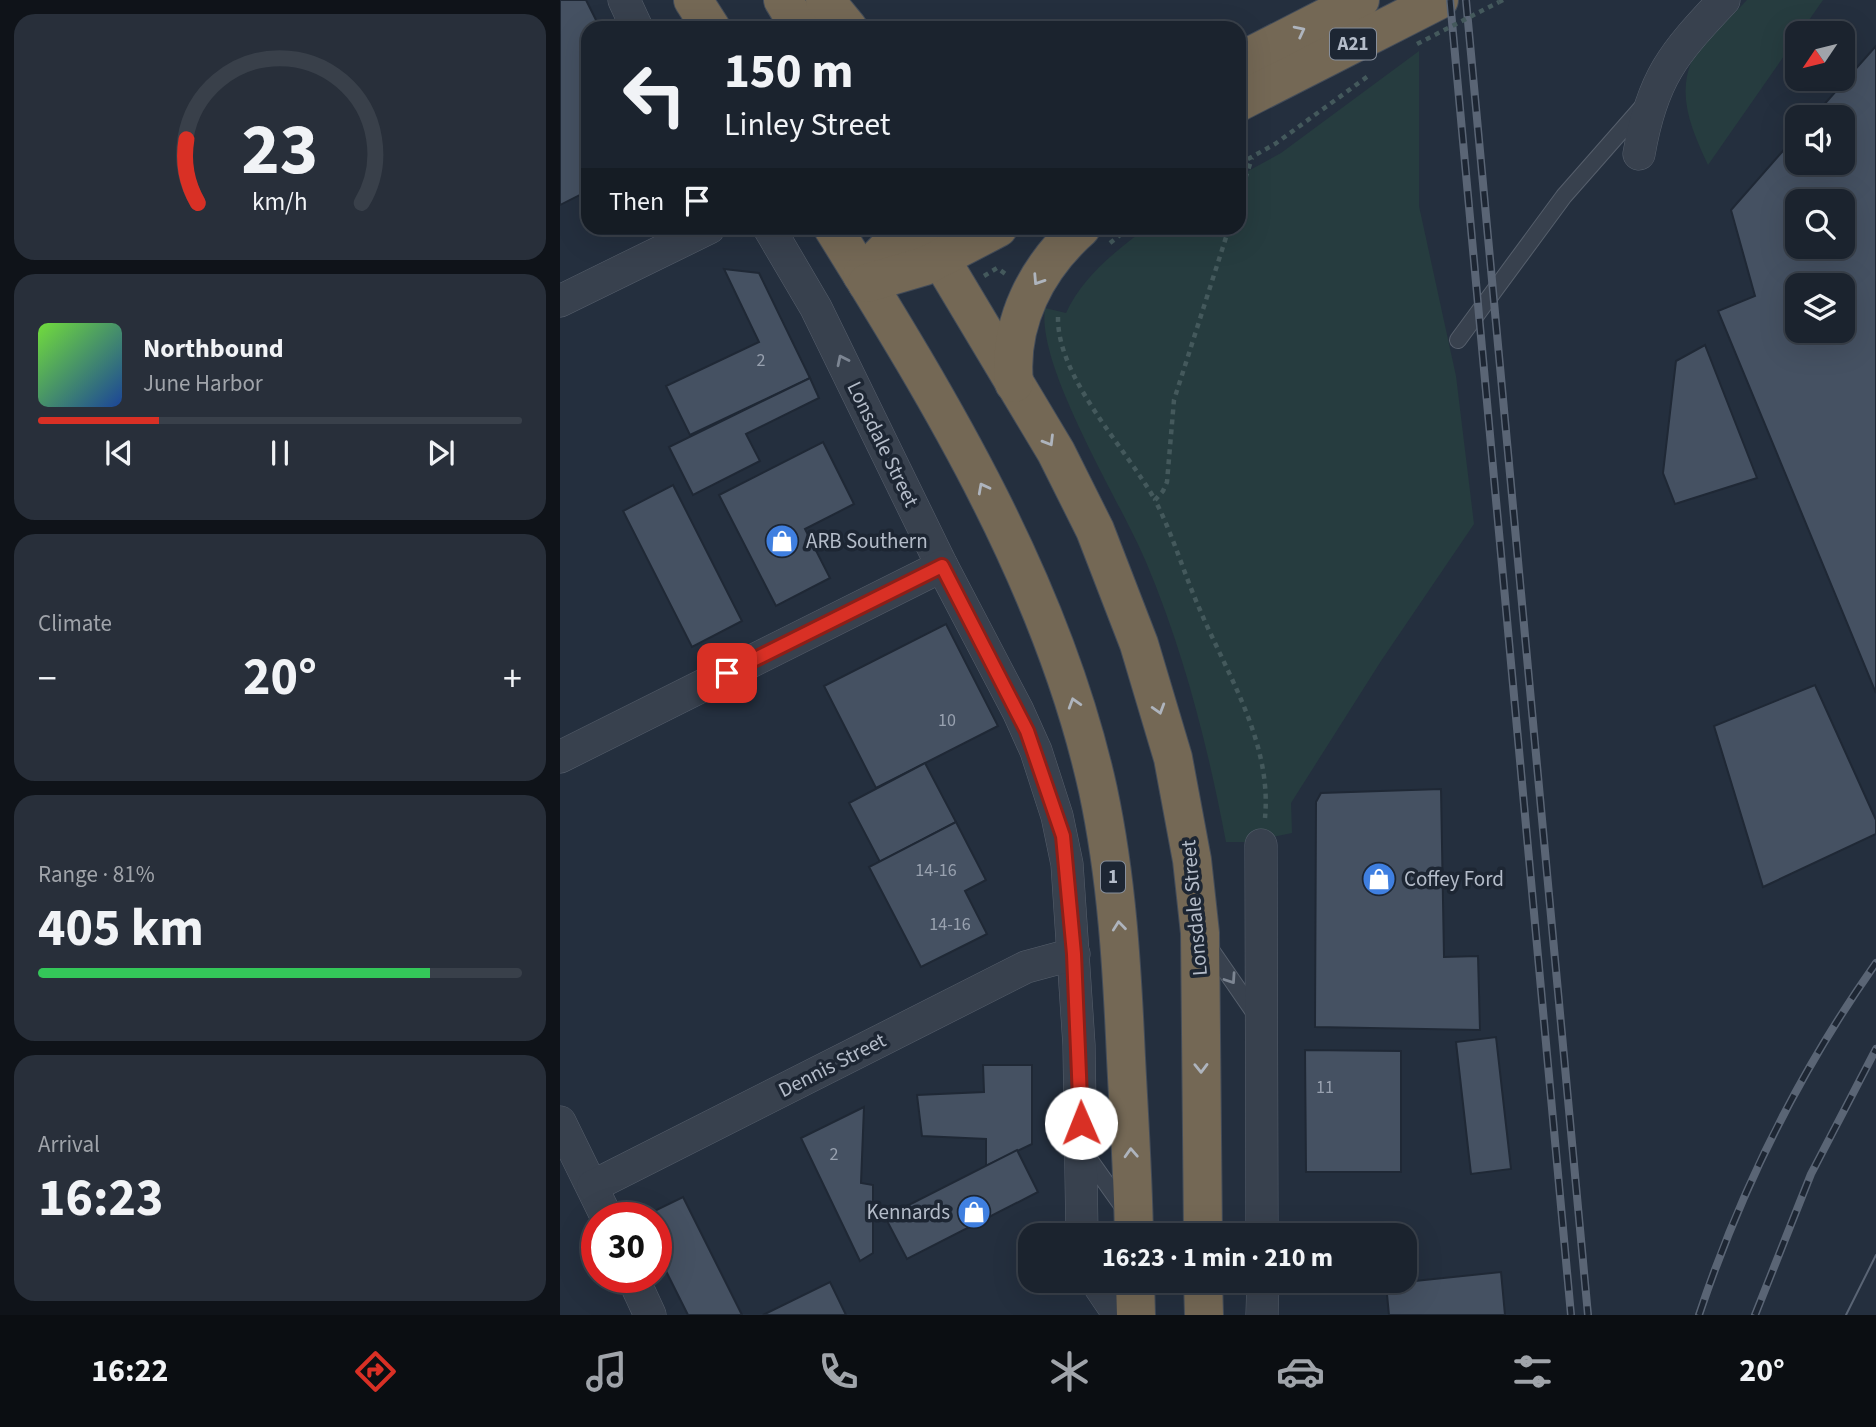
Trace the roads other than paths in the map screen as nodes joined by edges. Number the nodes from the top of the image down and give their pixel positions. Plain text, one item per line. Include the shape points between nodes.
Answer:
1 (624, 0) edge
2 (694, 0) edge
3 (783, 0) edge
4 (825, 0) edge
5 (1360, 0) edge
6 (1724, 0) edge
7 (634, 21) edge
8 (706, 21) edge
9 (796, 21) edge
10 (842, 21) edge
11 (1421, 26) edge
12 (1246, 58) edge
13 (1292, 75) junction
14 (1653, 96) junction
15 (1246, 98) edge
16 (1246, 107) edge
17 (1639, 154) dead end
18 (695, 235) edge
19 (773, 235) edge
20 (837, 235) edge
21 (948, 235) edge
22 (1075, 235) edge
23 (926, 238) edge
24 (865, 279) junction
25 (560, 301) edge
26 (1458, 340) dead end
27 (1014, 383) junction
28 (942, 566) junction
29 (560, 757) edge
30 (1263, 831) road end
31 (1200, 933) junction
32 (1074, 954) junction
33 (1261, 1024) junction
34 (560, 1122) edge
35 (1082, 1149) junction
36 (593, 1186) junction
37 (600, 1202) edge
38 (1082, 1223) edge
39 (1131, 1223) edge
40 (1134, 1223) edge
41 (1203, 1223) edge
42 (1262, 1223) edge
43 (640, 1293) edge
44 (1104, 1293) edge
45 (1135, 1293) edge
46 (1203, 1293) edge
47 (1263, 1293) edge
48 (650, 1315) edge
49 (1119, 1315) edge
50 (1136, 1315) edge
51 (1204, 1315) edge
52 (1262, 1315) edge

1 - 7 street
2 - 8 highway
3 - 9 highway
4 - 10 highway
12 -> 5 highway, A21
6 - 14 street via 1671,60
11 - 13 highway, A21
13 - 15 highway, A21
13 - 16 highway
14 - 17 street
14 - 26 lane via 1564,196
18 - 25 street
28 -> 19 street, Lonsdale Street via 816,308
20 - 24 highway, 1
21 - 23 highway
22 -> 27 highway via 1049,264 1023,309 1013,347
23 - 24 highway
23 - 27 highway, Lonsdale Street
40 -> 24 highway, 1 via 1119,929 1108,846 1086,745 1046,620 1014,548
27 -> 31 highway, Lonsdale Street via 1096,530 1139,644 1173,758
28 - 29 street
28 - 32 street, Lonsdale Street via 1042,767 1063,836
30 - 33 street
31 -> 33 lane
31 -> 41 highway, Lonsdale Street
32 - 35 street, Lonsdale Street
32 - 36 street, Dennis Street via 1026,967
33 - 42 street
34 - 36 street
35 - 38 street, Lonsdale Street
35 - 39 lane
36 - 37 street
43 - 48 street
44 - 49 street
45 - 50 highway
46 - 51 highway
47 - 52 street

